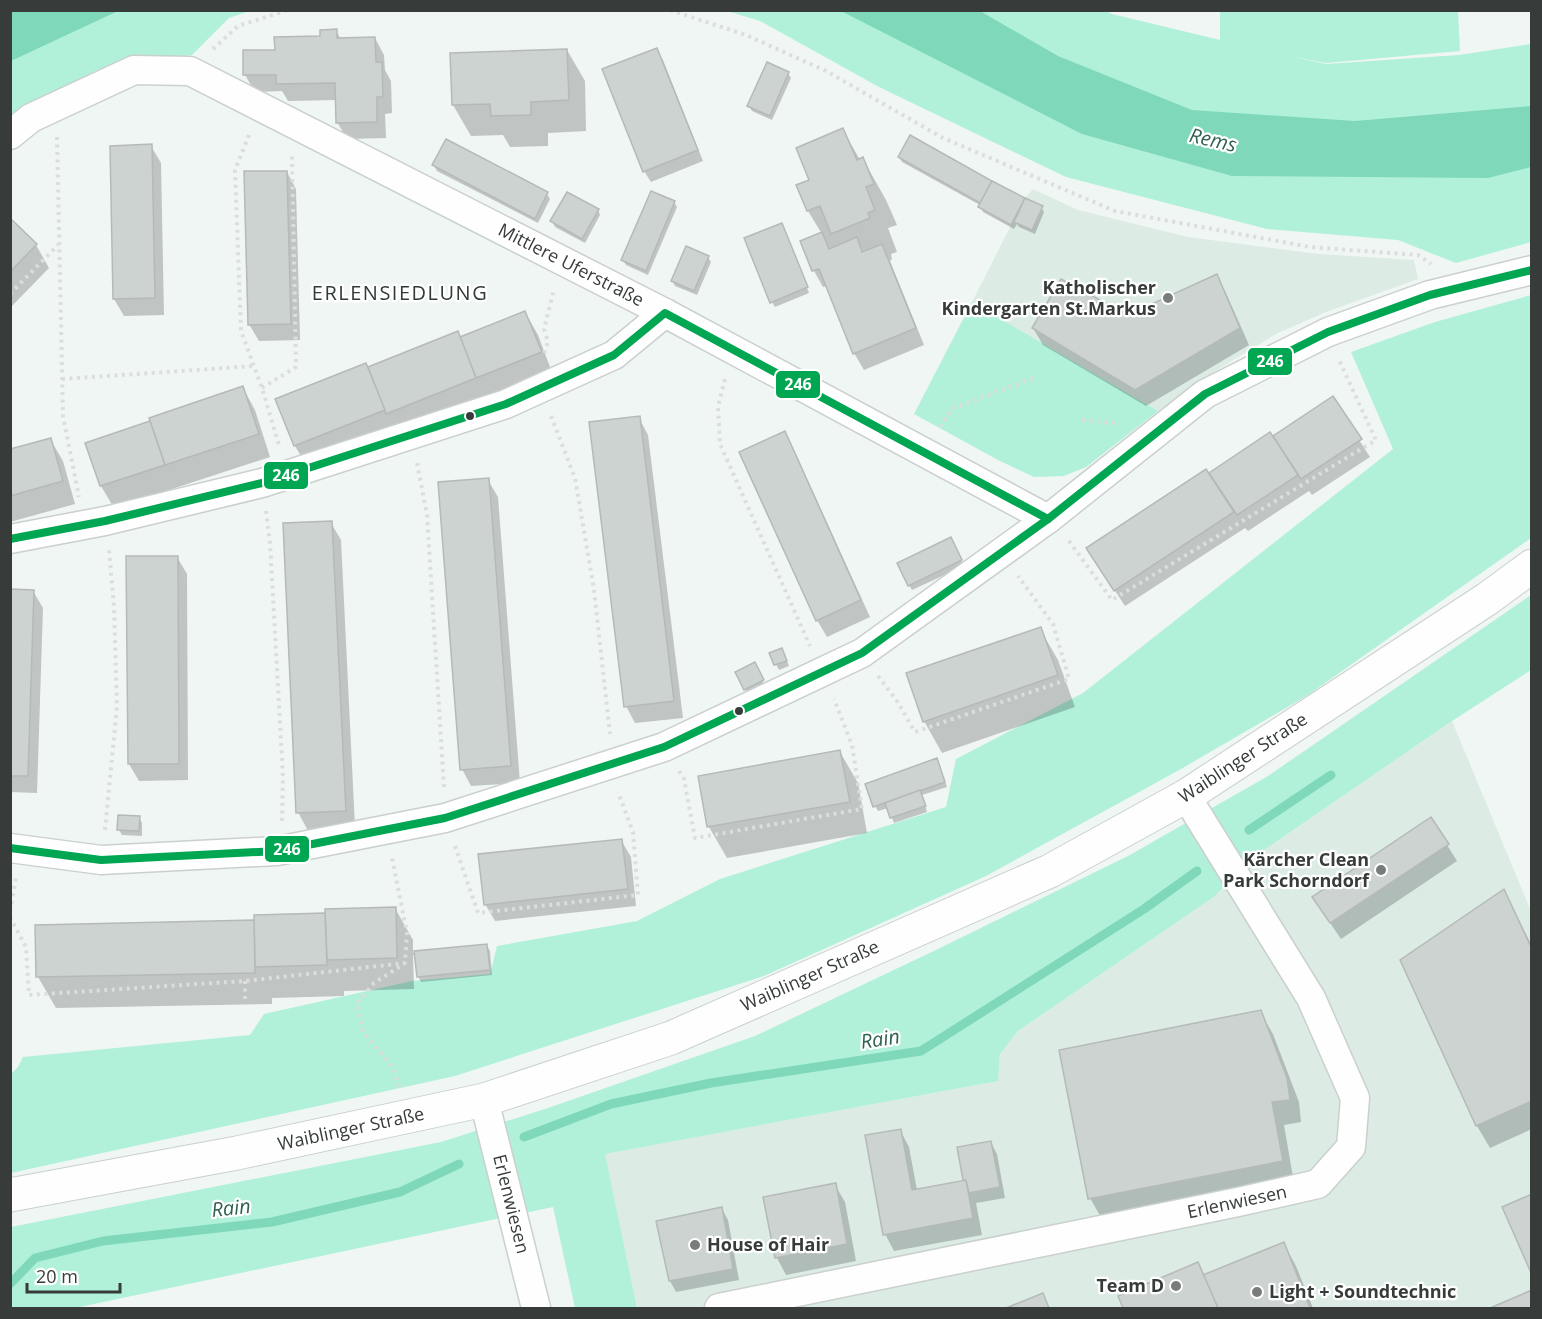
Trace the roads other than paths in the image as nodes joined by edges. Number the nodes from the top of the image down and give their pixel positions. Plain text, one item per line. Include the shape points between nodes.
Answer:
1 (10, 135) edge
2 (1532, 270) edge
3 (665, 313) junction
4 (1048, 519) junction
5 (10, 539) edge
6 (1532, 566) edge
7 (1186, 796) junction
8 (10, 848) edge
9 (484, 1100) junction
10 (10, 1195) edge
11 (536, 1308) edge
12 (719, 1308) edge

1 - 3 street, Mittlere Uferstraße via 32,118 134,70 190,71
2 - 4 street via 1430,295 1328,332 1205,394
3 - 4 street, Mittlere Uferstraße
3 - 5 street via 614,355 507,404 275,479
4 - 8 street via 862,653 823,673 664,747 445,818 277,851 100,860
6 - 7 main road, Waiblinger Straße
7 - 9 main road, Waiblinger Straße via 1050,871 670,1038
7 - 12 street, Erlenwiesen via 1311,998 1355,1098 1351,1147 1318,1184
9 - 10 main road, Waiblinger Straße via 237,1153
9 - 11 street, Erlenwiesen

